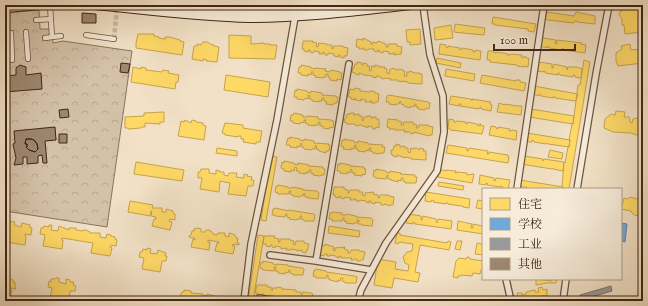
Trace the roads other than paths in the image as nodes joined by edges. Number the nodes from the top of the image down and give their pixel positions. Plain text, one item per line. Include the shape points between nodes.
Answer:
1 (41, 5) edge
2 (50, 5) edge
3 (95, 5) edge
4 (151, 5) edge
5 (359, 5) edge
6 (411, 5) edge
7 (423, 5) edge
8 (544, 5) edge
9 (609, 5) edge
10 (5, 8) edge
11 (295, 11) edge
12 (51, 19) junction
13 (36, 20) dead end
14 (26, 32) dead end
15 (10, 33) dead end
16 (86, 35) dead end
17 (61, 36) dead end
18 (52, 37) junction
19 (44, 38) dead end
20 (114, 39) dead end
21 (28, 59) dead end
22 (12, 60) dead end
23 (349, 64) dead end
24 (517, 188) edge
25 (577, 188) edge
26 (270, 254) dead end
27 (316, 261) junction
28 (371, 270) junction
29 (506, 280) edge
30 (566, 280) edge
31 (244, 301) edge
32 (259, 301) edge
33 (276, 301) edge
34 (358, 301) edge
35 (510, 301) edge
36 (563, 301) edge

1 - 10 main road
2 - 12 street
3 - 11 main road via 249,18
4 - 11 main road via 249,12
5 - 11 main road
6 - 11 main road
7 - 28 street via 430,56 443,96 442,146 437,171 386,242
8 - 24 street
9 - 25 street
11 - 31 street via 277,120 251,244
12 - 13 street
12 - 18 street
14 - 21 street
15 - 22 street
16 - 20 street
17 - 18 street
18 - 19 street
23 - 27 street
26 - 27 street
27 - 28 street
28 - 34 street
29 - 35 street
30 - 36 street
32 - 33 street via 259,298

